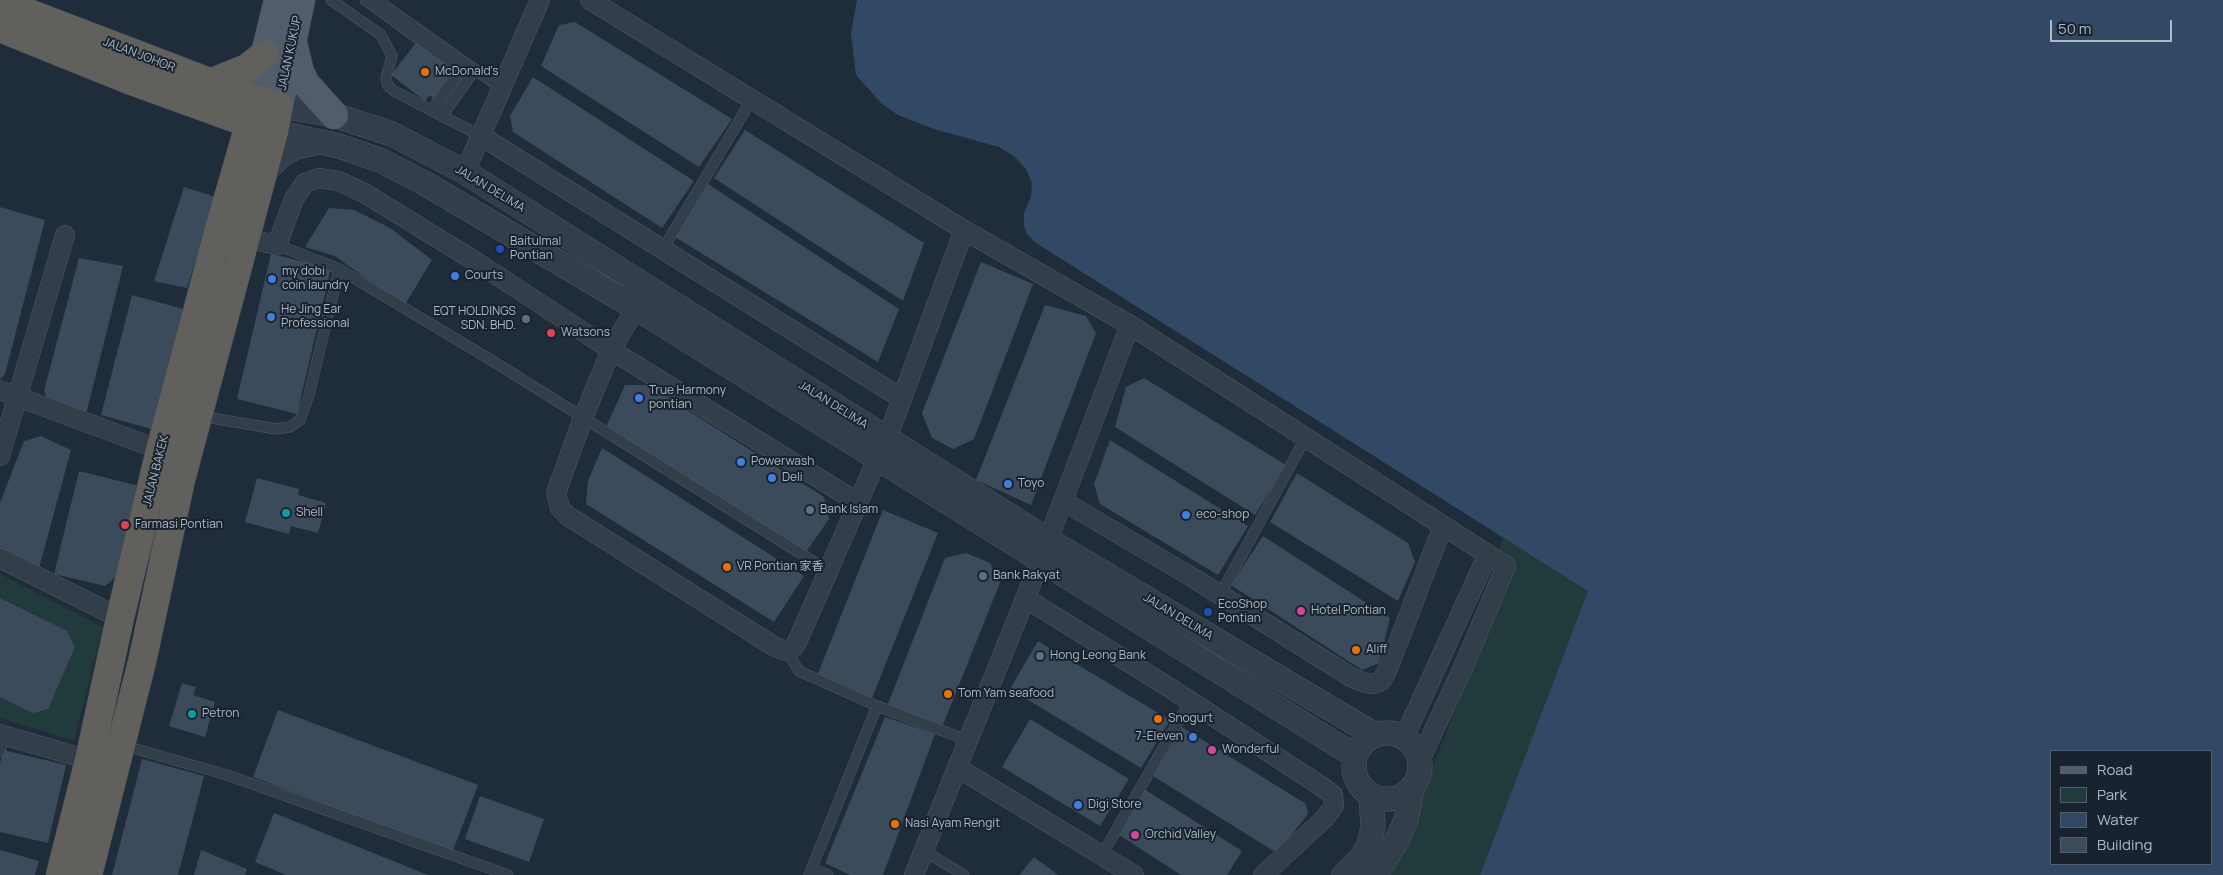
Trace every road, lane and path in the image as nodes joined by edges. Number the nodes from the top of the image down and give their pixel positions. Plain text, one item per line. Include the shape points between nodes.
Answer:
1 (278, 0) edge
2 (301, 0) edge
3 (331, 0) edge
4 (365, 0) edge
5 (377, 0) edge
6 (540, 0) edge
7 (590, 0) edge
8 (0, 2) edge
9 (622, 9) edge
10 (0, 28) edge
11 (292, 39) junction
12 (266, 54) junction
13 (475, 70) junction
14 (210, 83) junction
15 (501, 88) junction
16 (752, 99) junction
17 (432, 109) junction
18 (443, 115) junction
19 (264, 116) junction
20 (334, 116) junction
21 (481, 136) junction
22 (318, 142) junction
23 (465, 172) junction
24 (262, 174) junction
25 (964, 230) junction
26 (65, 235) dead end
27 (245, 238) junction
28 (526, 244) junction
29 (277, 245) junction
30 (663, 249) junction
31 (339, 270) junction
32 (636, 308) junction
33 (1130, 325) junction
34 (611, 350) junction
35 (0, 390) edge
36 (19, 397) junction
37 (902, 398) junction
38 (198, 416) junction
39 (583, 418) junction
40 (1306, 437) junction
41 (882, 448) junction
42 (160, 450) junction
43 (0, 456) edge
44 (1063, 501) junction
45 (857, 502) junction
46 (1443, 526) junction
47 (1044, 549) junction
48 (1488, 554) junction
49 (0, 558) edge
50 (827, 570) junction
51 (1220, 595) junction
52 (1024, 598) junction
53 (120, 618) junction
54 (787, 651) junction
55 (1190, 701) junction
56 (877, 706) junction
57 (1375, 735) junction
58 (1404, 738) junction
59 (1, 740) edge
60 (968, 740) junction
61 (121, 745) junction
62 (1356, 756) junction
63 (89, 760) junction
64 (1420, 760) junction
65 (958, 768) junction
66 (1412, 788) junction
67 (1371, 795) junction
68 (924, 851) junction
69 (1102, 855) junction
70 (810, 871) edge
71 (60, 875) edge
72 (88, 875) edge
73 (508, 875) edge
74 (828, 875) edge
75 (914, 875) edge
76 (964, 875) edge
77 (1134, 875) edge
78 (1263, 875) edge
79 (1344, 875) edge
80 (1373, 875) edge

1 - 12 main road, JALAN KUKUP
2 - 11 main road, JALAN KUKUP
3 - 17 lane via 381,35 392,56 386,78 388,86
4 - 17 lane via 458,69
5 - 13 lane
6 - 15 street
7 - 9 street
8 - 14 highway, JALAN JOHOR
9 - 16 street
10 - 19 highway via 129,80
11 - 19 main road, JALAN KUKUP
11 - 20 main road via 306,84
12 - 14 highway via 241,71
12 - 19 main road, JALAN KUKUP
13 - 15 lane
13 - 18 lane
14 - 19 highway, JALAN JOHOR
15 - 21 street
16 - 25 street
16 - 30 lane
17 - 18 lane
18 - 21 lane
19 - 20 street, JALAN DELIMA
19 - 22 street, JALAN DELIMA
19 - 24 highway
19 - 42 highway, JALAN BAKEK via 219,229
20 - 23 street, JALAN DELIMA via 392,134
21 - 23 street
21 - 30 street
22 - 24 street via 283,154
22 - 28 street, JALAN DELIMA via 382,161
23 - 28 street via 462,184
23 - 41 street, JALAN DELIMA
24 - 27 highway
25 - 33 street
25 - 37 street
26 - 36 street
27 - 29 street
27 - 38 highway
28 - 32 street, JALAN DELIMA
29 - 31 lane
29 - 34 street via 294,199 305,183 318,178 339,181 366,194 478,263
30 - 37 street
31 - 38 lane via 300,420 290,427 276,429
31 - 39 lane
32 - 34 street
32 - 41 street, JALAN DELIMA
33 - 40 street
33 - 44 street
34 - 39 street
34 - 45 street
35 - 36 street
36 - 42 street
36 - 43 street
37 - 41 street
38 - 61 highway
39 - 50 lane
39 - 54 street via 556,493 560,508 775,647
40 - 46 street
40 - 51 lane
41 - 45 street
41 - 47 street, JALAN DELIMA
42 - 53 highway, JALAN BAKEK
44 - 47 street
44 - 51 street
45 - 50 street
46 - 48 street
46 - 51 street via 1387,672 1374,684 1351,677
47 - 52 street
47 - 57 street, JALAN DELIMA
47 - 62 street, JALAN DELIMA
48 - 58 street
48 - 64 street via 1506,566
49 - 53 street
50 - 54 street via 798,640
52 - 55 street
52 - 60 street
53 - 63 highway, JALAN BAKEK
54 - 56 lane via 799,671
55 - 69 lane
55 - 78 street via 1324,788 1335,801 1325,818
56 - 60 lane
56 - 70 lane
57 - 58 street via 1390,733
57 - 62 street via 1363,743
58 - 64 street via 1414,747
59 - 63 street
60 - 65 street
61 - 72 highway
61 - 73 lane via 227,775
62 - 67 street via 1354,771 1360,785
63 - 71 highway, JALAN BAKEK
64 - 66 street via 1419,775
65 - 68 street
65 - 69 street
66 - 67 street via 1400,797 1385,799
66 - 80 street via 1406,820 1396,842
67 - 79 street via 1373,827 1369,844 1363,856
68 - 75 street
68 - 76 lane
69 - 77 street
70 - 74 lane

